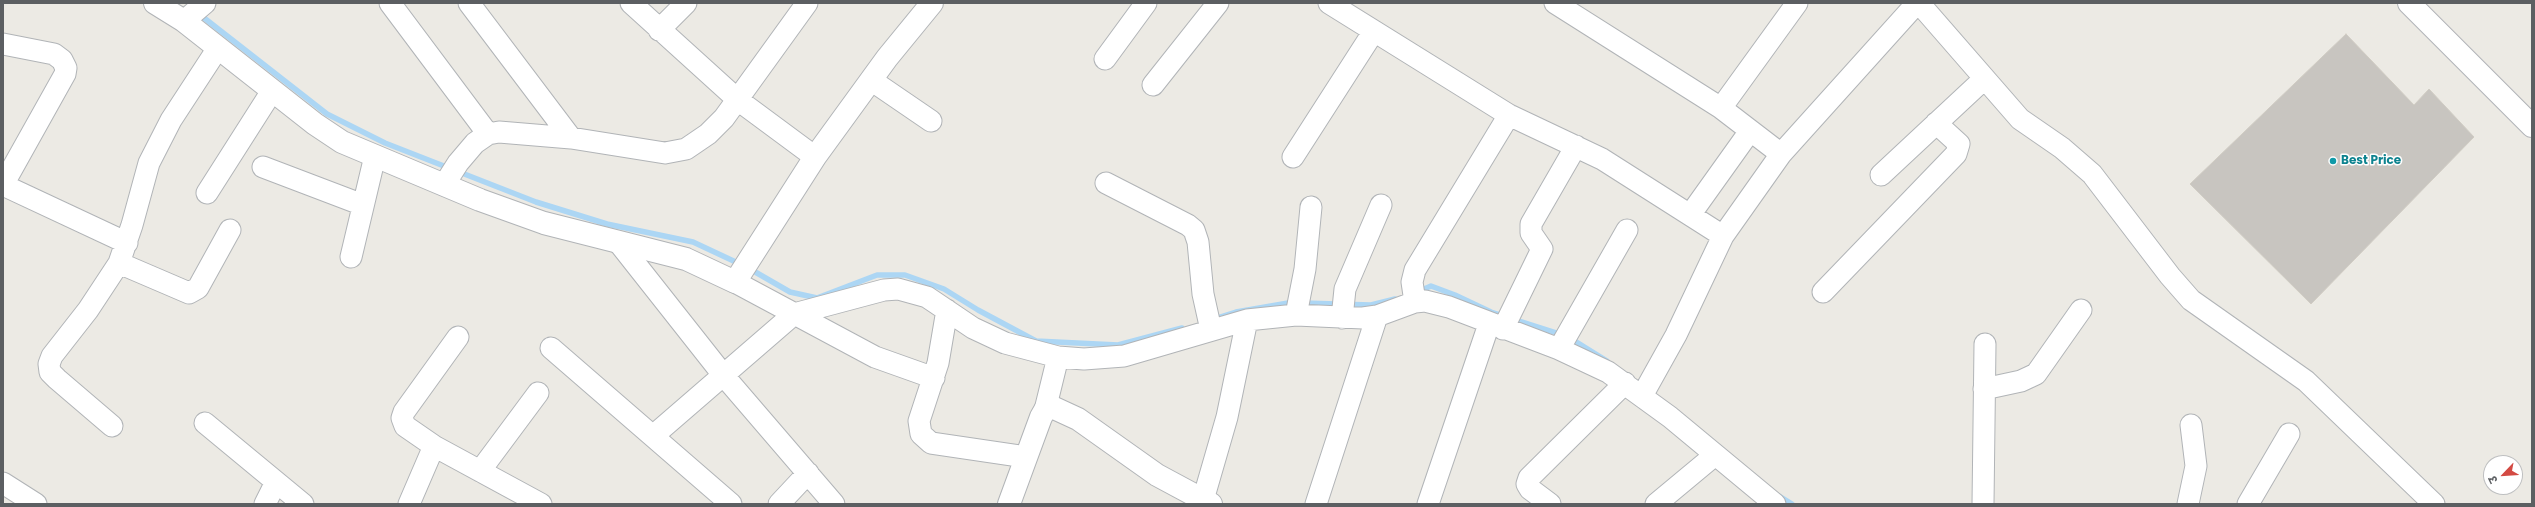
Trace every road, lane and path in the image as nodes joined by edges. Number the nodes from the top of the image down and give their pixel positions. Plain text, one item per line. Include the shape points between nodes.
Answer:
1 (155, 3) edge
2 (390, 3) edge
3 (469, 3) edge
4 (631, 3) edge
5 (686, 3) edge
6 (807, 3) edge
7 (932, 3) edge
8 (1146, 3) edge
9 (1218, 3) edge
10 (1329, 3) edge
11 (1555, 3) edge
12 (1797, 3) edge
13 (1918, 3) edge
14 (2409, 3) edge
15 (1579, 9) edge
16 (195, 11) edge
17 (659, 30) junction
18 (1374, 31) junction
19 (3, 44) edge
20 (218, 48) junction
21 (1105, 59) dead end
22 (1984, 79) junction
23 (871, 80) junction
24 (1153, 85) dead end
25 (272, 91) junction
26 (738, 100) junction
27 (1721, 108) junction
28 (1509, 115) junction
29 (931, 121) dead end
30 (1936, 123) junction
31 (2532, 126) edge
32 (1750, 131) junction
33 (488, 134) junction
34 (571, 138) junction
35 (1576, 146) junction
36 (1781, 154) junction
37 (375, 156) junction
38 (816, 157) junction
39 (1293, 157) dead end
40 (263, 167) dead end
41 (451, 175) junction
42 (1881, 175) dead end
43 (1106, 183) dead end
44 (3, 185) edge
45 (207, 193) dead end
46 (363, 205) junction
47 (1381, 205) dead end
48 (1311, 207) dead end
49 (1690, 215) junction
50 (230, 230) dead end
51 (1627, 230) dead end
52 (1723, 236) junction
53 (126, 243) junction
54 (619, 243) junction
55 (351, 257) dead end
56 (118, 263) junction
57 (736, 279) junction
58 (1823, 292) dead end
59 (1414, 296) junction
60 (1299, 306) junction
61 (1342, 308) junction
62 (947, 310) junction
63 (2081, 310) dead end
64 (794, 314) junction
65 (1377, 316) junction
66 (1247, 320) junction
67 (1209, 321) junction
68 (1502, 322) junction
69 (458, 337) dead end
70 (1564, 341) junction
71 (1985, 344) dead end
72 (551, 348) dead end
73 (1058, 357) junction
74 (724, 376) junction
75 (934, 378) junction
76 (1625, 383) junction
77 (1646, 390) junction
78 (1984, 390) junction
79 (538, 393) dead end
80 (1045, 410) junction
81 (205, 423) dead end
82 (2191, 425) dead end
83 (112, 426) dead end
84 (2289, 434) dead end
85 (653, 436) junction
86 (434, 446) junction
87 (1715, 455) junction
88 (1026, 457) junction
89 (480, 471) junction
90 (808, 473) junction
91 (276, 482) junction
92 (3, 484) edge
93 (1207, 502) edge
94 (36, 504) edge
95 (265, 504) edge
96 (302, 504) edge
97 (409, 504) edge
98 (541, 504) edge
99 (731, 504) edge
100 (779, 504) edge
101 (834, 504) edge
102 (1009, 504) edge
103 (1316, 504) edge
104 (1428, 504) edge
105 (1550, 504) edge
106 (1656, 504) edge
107 (1775, 504) edge
108 (1983, 504) edge
109 (2188, 504) edge
110 (2248, 504) edge
111 (2434, 504) edge

1 - 16 street
2 - 33 street
3 - 34 street
4 - 17 street
5 - 17 street
6 - 26 street
7 - 23 street
8 - 21 street
9 - 24 street
10 - 18 street
11 - 15 street
12 - 27 street
13 - 22 street
13 - 36 street
14 - 31 street
15 - 27 street
16 - 20 street
17 - 26 street
18 - 28 street
18 - 39 street
19 - 44 street via 54,54 62,60 66,68
20 - 25 street
20 - 53 street via 171,120 149,163
22 - 30 street
22 - 111 street via 2020,119 2068,152 2092,174 2191,300 2306,381
23 - 29 street
23 - 38 street
25 - 37 street via 327,133
25 - 45 street
26 - 34 street via 708,134 676,152 665,153
26 - 38 street
27 - 32 street
28 - 35 street
28 - 59 street via 1415,270
30 - 42 street
30 - 58 street via 1959,144 1956,154
32 - 36 street
32 - 49 street
33 - 34 street via 499,132
33 - 41 street via 480,138
35 - 49 street via 1602,159
35 - 68 street via 1531,224 1530,233 1542,249
36 - 52 street
37 - 41 street
37 - 46 street
38 - 57 street
40 - 46 street
41 - 54 street via 544,223
43 - 67 street via 1194,230
44 - 53 street
46 - 55 street
47 - 61 street
48 - 60 street
49 - 52 street
50 - 56 street via 198,288 189,293
51 - 70 street
52 - 77 street
53 - 56 street
54 - 57 street via 661,251
54 - 74 street
56 - 83 street via 88,310 52,356 49,364 50,372 56,379
57 - 64 street
59 - 65 street
59 - 68 street
60 - 61 street
60 - 66 street
61 - 65 street
62 - 64 street via 927,297 898,289 884,290
62 - 73 street via 973,328 1006,343
62 - 75 street
63 - 78 street via 2036,374 2021,381
64 - 74 street
64 - 75 street via 885,362
65 - 103 street
66 - 67 street
66 - 93 street
67 - 73 street via 1124,356 1097,359
68 - 70 street
68 - 104 street
69 - 86 street via 402,418 405,426
70 - 76 street
71 - 78 street
72 - 85 street
73 - 80 street
74 - 85 street
74 - 90 street
75 - 88 street via 919,421 918,428 925,440
76 - 77 street
76 - 105 street via 1529,478 1530,489
77 - 87 street
78 - 108 street
79 - 89 street
80 - 88 street
80 - 93 street via 1052,406 1061,410 1157,475
81 - 91 street
82 - 109 street via 2196,466
84 - 110 street
85 - 99 street
86 - 89 street
86 - 97 street
87 - 106 street
87 - 107 street
88 - 102 street
89 - 98 street
90 - 100 street
90 - 101 street
91 - 95 street
91 - 96 street
92 - 94 street

